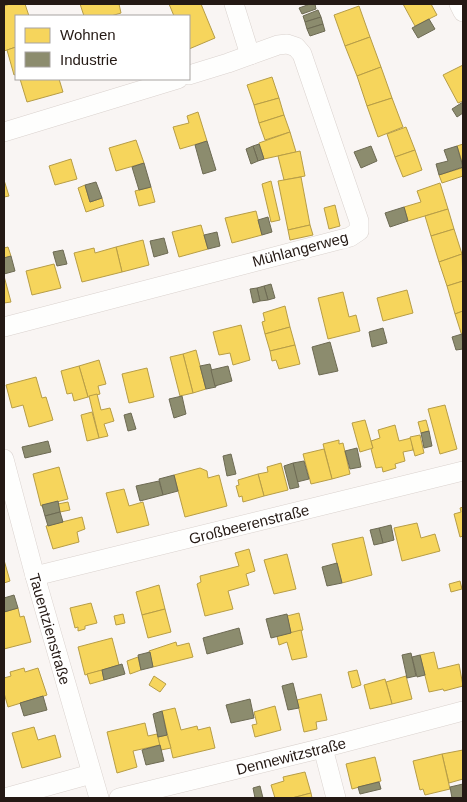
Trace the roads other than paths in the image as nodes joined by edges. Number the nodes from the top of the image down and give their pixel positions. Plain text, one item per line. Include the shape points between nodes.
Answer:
1 (234, 4) edge
2 (459, 4) edge
3 (463, 12) edge
4 (250, 55) junction
5 (190, 75) edge
6 (175, 80) edge
7 (4, 132) edge
8 (4, 327) edge
9 (4, 459) edge
10 (463, 471) edge
11 (35, 576) junction
12 (463, 711) edge
13 (323, 748) junction
14 (91, 774) junction
15 (5, 798) edge
16 (99, 798) edge
17 (119, 798) edge
18 (336, 798) edge

1 - 4 street
2 - 3 street
4 - 5 street, Mühlangerweg
4 - 8 street, Mühlangerweg via 288,44 302,54 359,221 359,231 350,237
6 - 7 street
9 - 11 street, Tauentzienstraße
10 - 11 street, Großbeerenstraße
11 - 14 street, Tauentzienstraße
12 - 13 street, Dennewitzstraße
13 - 17 street, Dennewitzstraße
13 - 18 street
14 - 15 street
14 - 16 street, Tauentzienstraße

